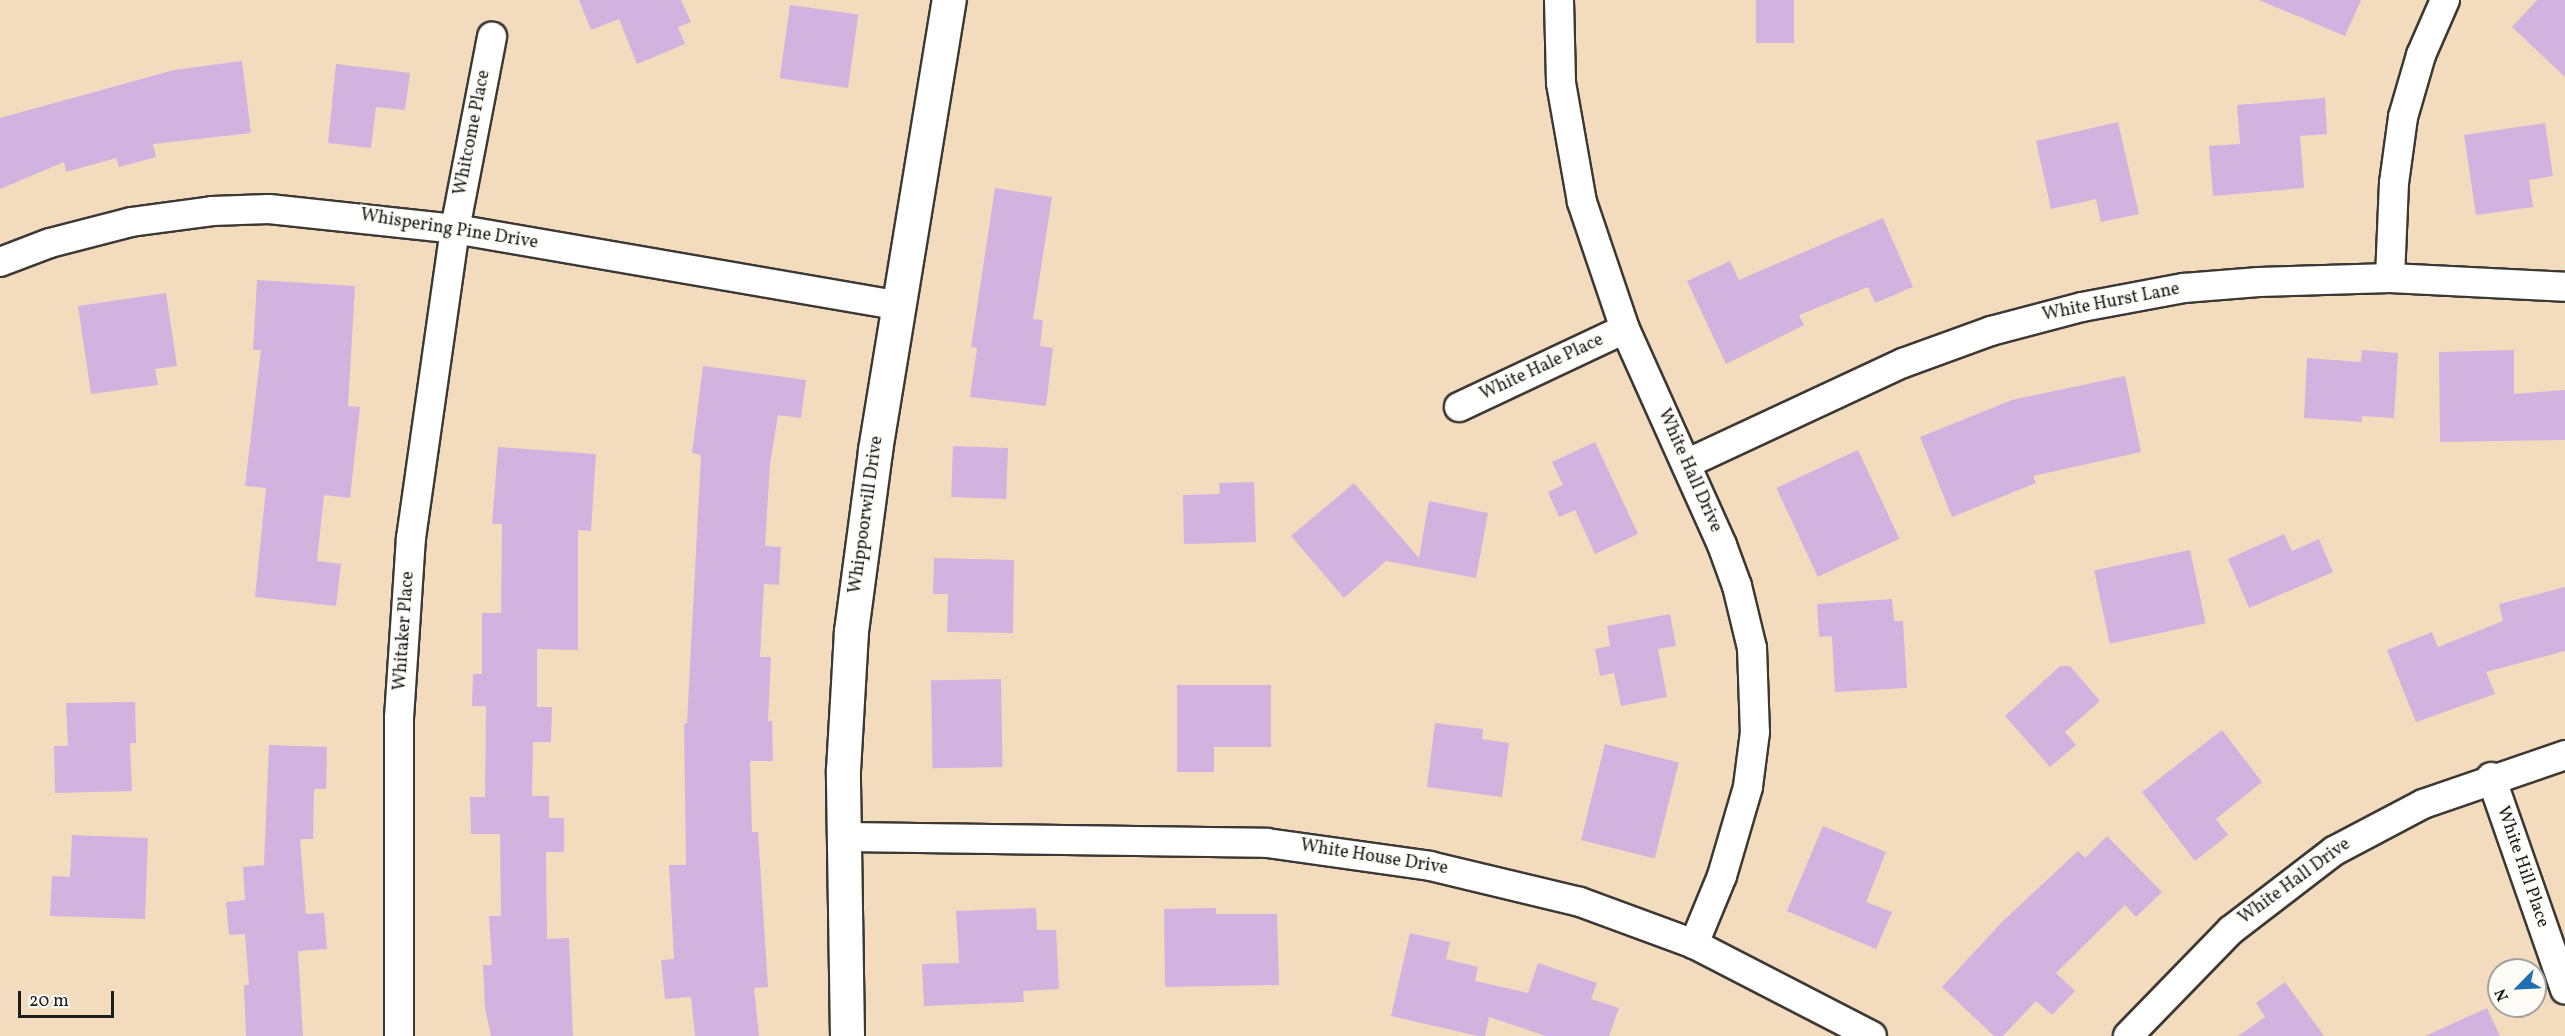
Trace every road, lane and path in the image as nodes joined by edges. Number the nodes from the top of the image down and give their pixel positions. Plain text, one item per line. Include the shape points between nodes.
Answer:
1 (949, 0) edge
2 (1558, 0) edge
3 (2445, 0) edge
4 (492, 37) dead end
5 (455, 229) junction
6 (0, 261) edge
7 (2390, 278) junction
8 (2565, 286) edge
9 (900, 306) junction
10 (1625, 329) junction
11 (1459, 407) dead end
12 (1686, 464) junction
13 (2565, 755) edge
14 (2491, 777) junction
15 (843, 837) junction
16 (1694, 944) junction
17 (2565, 990) edge
18 (399, 1036) edge
19 (847, 1036) edge
20 (1872, 1036) edge
21 (2128, 1036) edge

1 - 9 street, Whippoorwill Drive
2 - 10 street, White Hall Drive via 1561,83 1573,167
3 - 7 street via 2421,55 2403,117 2394,183
4 - 5 street, Whitcome Place
5 - 6 street, Whispering Pine Drive via 316,211 212,211 88,232
5 - 9 street, Whispering Pine Drive
5 - 18 street, Whitaker Place via 404,617 399,741
7 - 8 street, White Hurst Lane
7 - 12 street, White Hurst Lane via 2222,284 2142,295 2034,319 1903,363
9 - 15 street, Whippoorwill Drive via 872,471 851,631
10 - 11 street, White Hale Place
10 - 12 street, White Hall Drive
12 - 16 street, White Hall Drive via 1737,586 1752,648 1756,707 1746,796 1722,876
13 - 14 street, White Hall Drive
14 - 17 street, White Hill Place
14 - 21 street, White Hall Drive via 2393,817 2302,872 2206,952
15 - 16 street, White House Drive via 1217,841 1324,848 1431,866 1527,888 1580,902
15 - 19 street, Whippoorwill Drive
16 - 20 street, White House Drive

